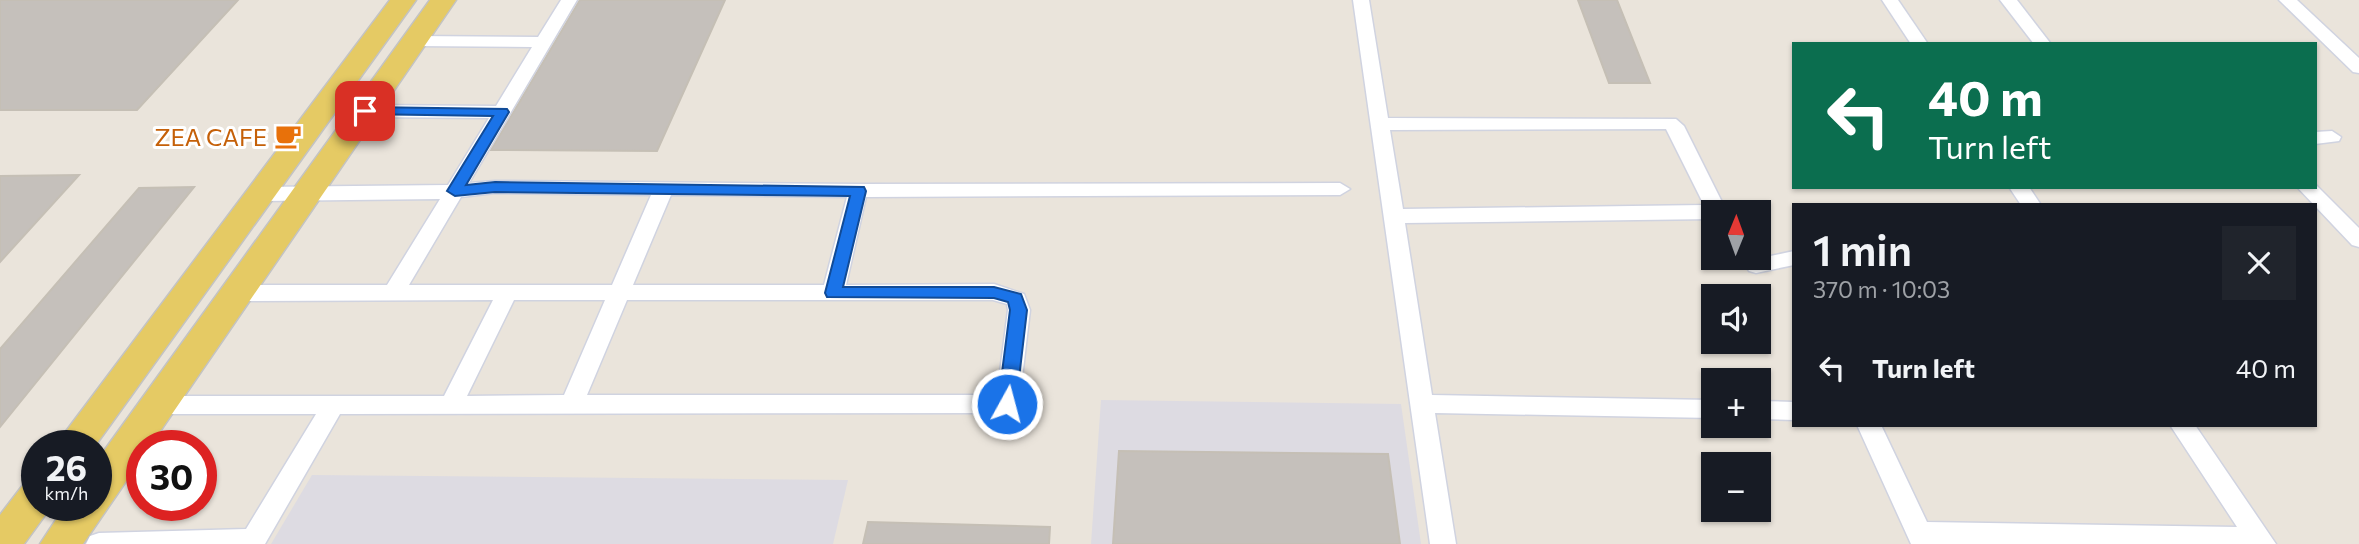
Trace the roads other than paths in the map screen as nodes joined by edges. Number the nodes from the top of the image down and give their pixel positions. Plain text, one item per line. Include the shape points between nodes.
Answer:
1 (404, 0) edge
2 (443, 0) edge
3 (569, 0) edge
4 (1361, 0) edge
5 (1890, 0) edge
6 (2008, 0) edge
7 (2287, 0) edge
8 (414, 41) junction
9 (544, 41) junction
10 (1919, 42) edge
11 (2041, 42) edge
12 (2359, 68) edge
13 (365, 111) junction
14 (502, 112) junction
15 (1380, 124) junction
16 (1340, 189) dead end
17 (663, 190) junction
18 (455, 191) junction
19 (858, 191) junction
20 (309, 192) junction
21 (261, 194) junction
22 (1709, 200) edge
23 (2317, 206) edge
24 (1701, 212) edge
25 (1393, 216) junction
26 (2359, 240) edge
27 (1792, 258) edge
28 (1771, 263) edge
29 (394, 292) junction
30 (237, 293) junction
31 (507, 293) junction
32 (620, 293) junction
33 (833, 293) junction
34 (334, 404) junction
35 (451, 404) junction
36 (572, 404) junction
37 (1422, 404) junction
38 (158, 405) junction
39 (1701, 410) edge
40 (1771, 410) edge
41 (1792, 411) edge
42 (1870, 427) edge
43 (2183, 427) edge
44 (86, 430) edge
45 (112, 470) edge
46 (21, 517) edge
47 (76, 521) edge
48 (1922, 539) edge
49 (2261, 541) edge
50 (253, 542) edge
51 (1, 544) edge
52 (60, 544) edge
53 (99, 544) edge
54 (1443, 544) edge

1 - 21 main road
2 - 8 main road
3 - 9 street
4 - 15 street
5 - 10 street
6 - 11 street
7 - 12 street
8 - 9 street
8 - 13 main road
9 - 14 street
13 - 14 street
13 - 20 main road
14 - 18 street
15 - 22 street via 1669,123 1675,126
15 - 25 street
16 - 19 street
17 - 18 street via 495,187
17 - 19 street
17 - 32 street
18 - 20 street
18 - 29 street
19 - 33 street
20 - 21 street
20 - 30 main road
21 - 44 main road
23 - 26 street
24 - 25 street
25 - 37 street
27 - 28 street
29 - 30 street
29 - 31 street
30 - 38 main road
31 - 32 street
31 - 35 street
32 - 33 street
32 - 36 street
33 - 36 street via 994,292 1016,299 1007,404
34 - 35 street
34 - 38 street
34 - 50 street
35 - 36 street
37 - 39 street
37 - 54 street
38 - 45 main road
40 - 41 street
42 - 48 street
43 - 49 street
46 - 51 main road
47 - 52 main road
48 - 49 street
50 - 53 street

